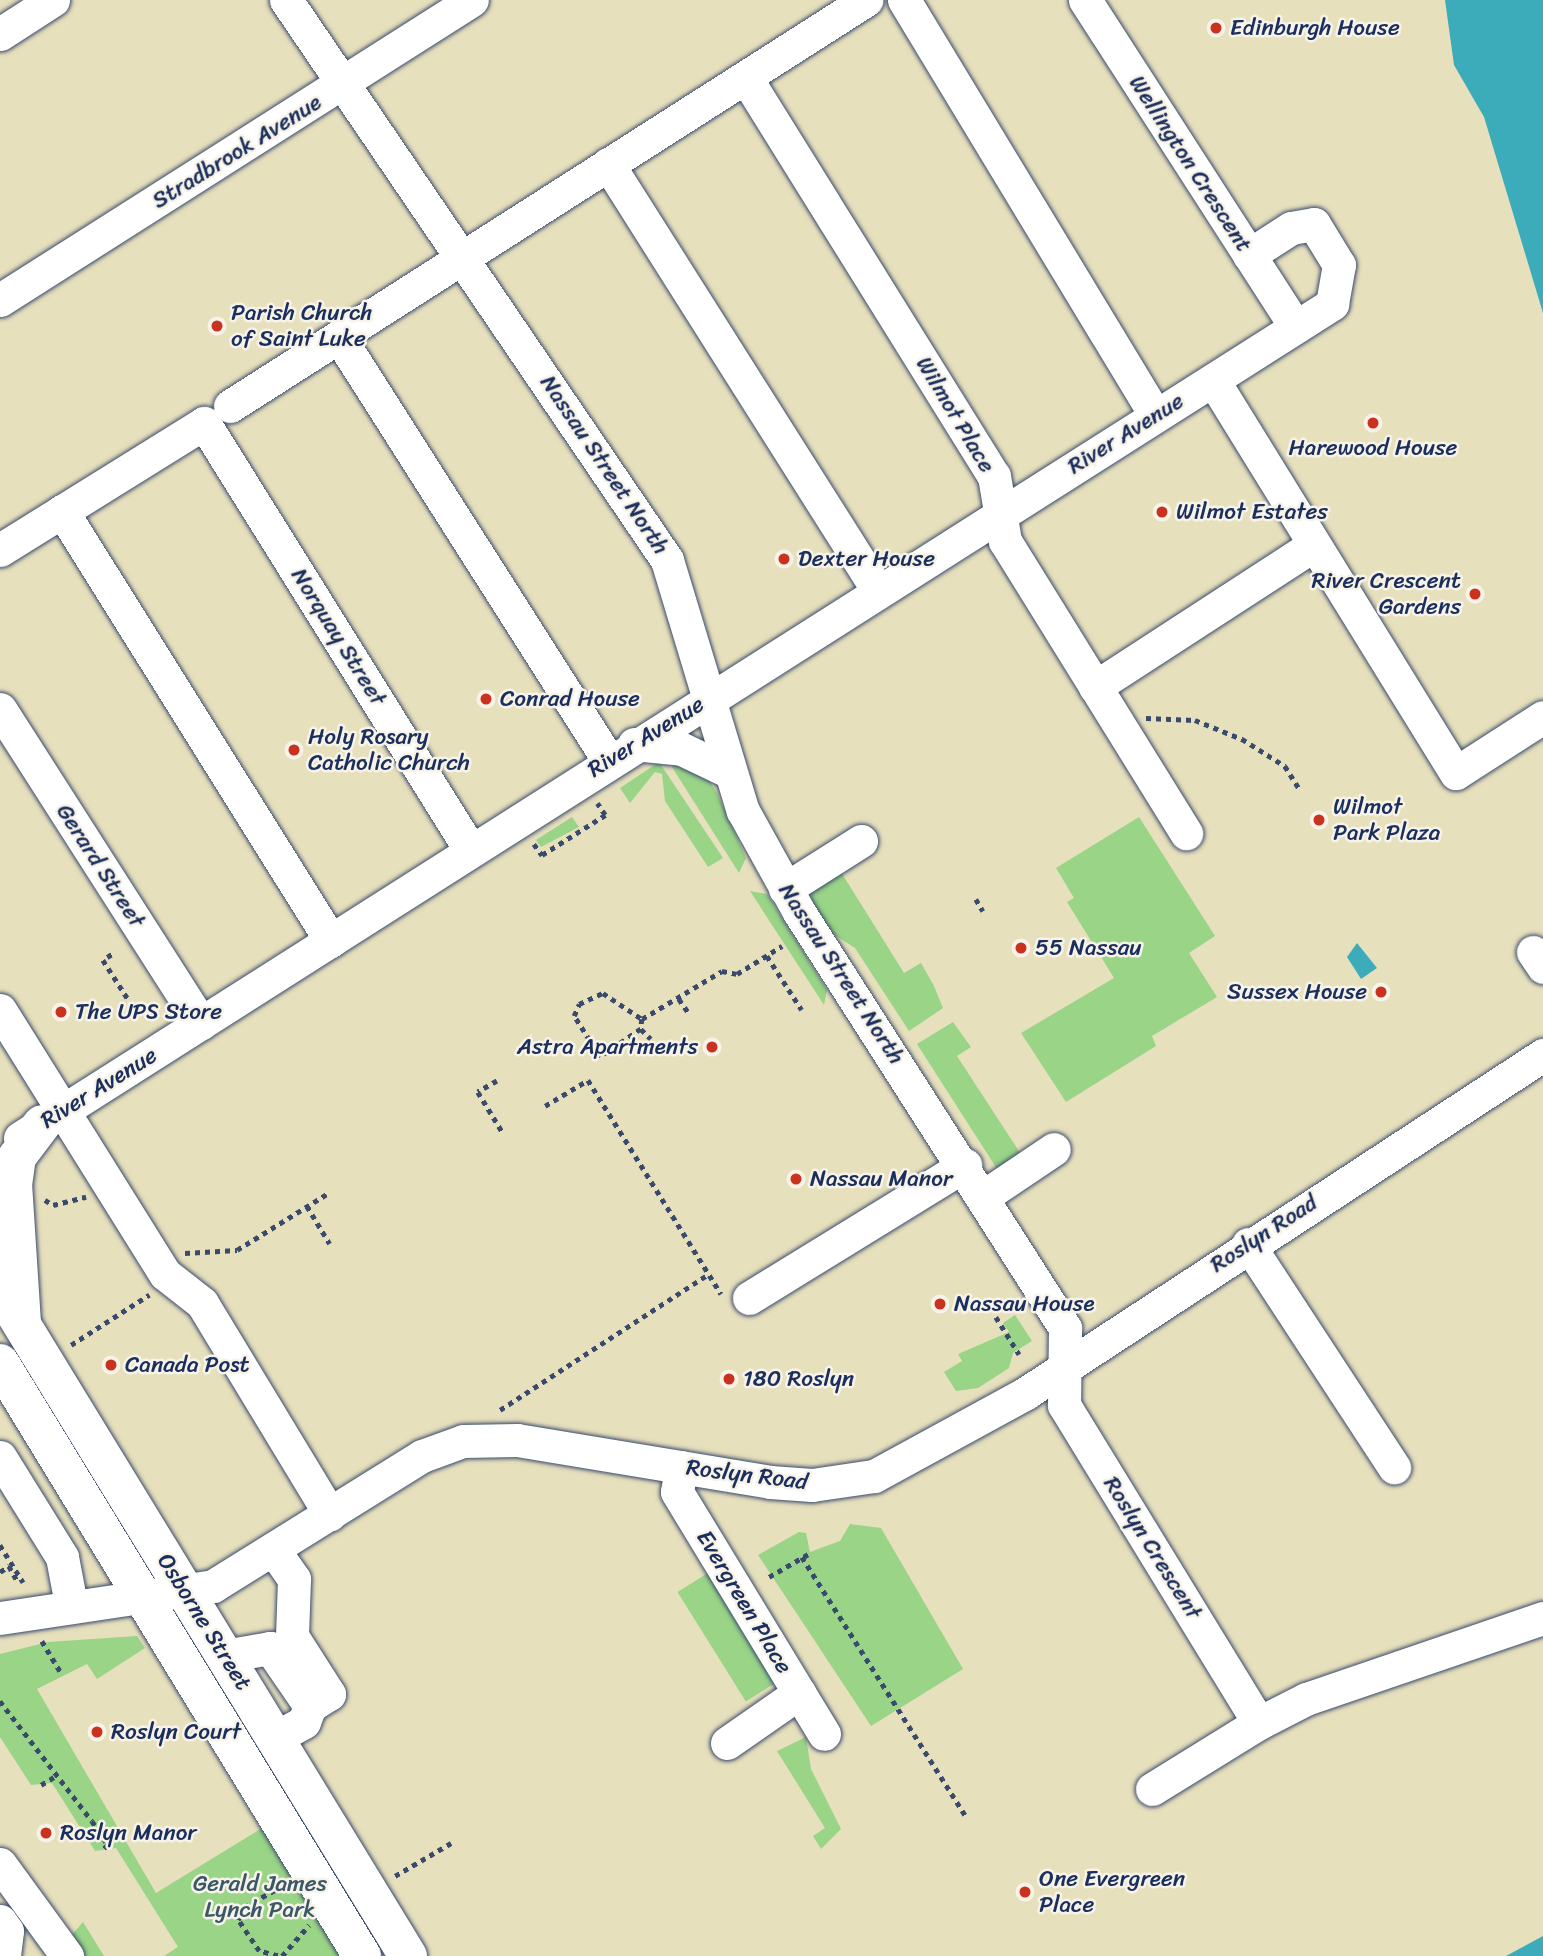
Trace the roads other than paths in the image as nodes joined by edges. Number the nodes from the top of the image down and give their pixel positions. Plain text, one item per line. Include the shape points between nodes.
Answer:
1 (53, 0) edge
2 (286, 0) edge
3 (472, 0) edge
4 (866, 0) edge
5 (904, 0) edge
6 (1084, 0) edge
7 (0, 34) edge
8 (746, 78) junction
9 (344, 85) junction
10 (608, 164) junction
11 (462, 255) junction
12 (1249, 256) junction
13 (0, 300) edge
14 (1296, 327) junction
15 (339, 337) junction
16 (1213, 380) junction
17 (217, 415) junction
18 (1156, 416) junction
19 (62, 510) junction
20 (998, 512) junction
21 (1314, 545) junction
22 (0, 550) edge
23 (877, 589) junction
24 (1096, 687) junction
25 (709, 697) junction
26 (0, 709) edge
27 (1543, 717) edge
28 (621, 752) junction
29 (728, 771) junction
30 (1186, 833) dead end
31 (861, 841) dead end
32 (471, 851) junction
33 (785, 889) junction
34 (331, 941) junction
35 (0, 1010) edge
36 (201, 1023) junction
37 (1543, 1055) edge
38 (53, 1117) junction
39 (1054, 1149) dead end
40 (0, 1151) edge
41 (965, 1165) junction
42 (984, 1196) junction
43 (1248, 1244) junction
44 (0, 1289) edge
45 (749, 1298) road end
46 (22, 1325) junction
47 (0, 1363) edge
48 (1064, 1367) junction
49 (0, 1457) edge
50 (681, 1467) junction
51 (1394, 1468) dead end
52 (330, 1514) junction
53 (273, 1549) junction
54 (184, 1593) junction
55 (138, 1597) junction
56 (71, 1604) junction
57 (0, 1618) edge
58 (1543, 1618) edge
59 (281, 1642) junction
60 (224, 1656) junction
61 (799, 1693) junction
62 (1259, 1723) junction
63 (824, 1734) dead end
64 (277, 1737) junction
65 (727, 1743) dead end
66 (1152, 1789) dead end
67 (0, 1864) edge
68 (0, 1921) edge
69 (407, 1955) edge
70 (4, 1956) edge
71 (67, 1956) edge
72 (362, 1956) edge

1 - 7 street
2 - 9 street, Nassau Street North
3 - 9 street, Stradbrook Avenue
4 - 8 street
5 - 18 street
6 - 12 street, Wellington Crescent
8 - 10 street
8 - 20 street, Wilmot Place via 995,476
9 - 11 street, Nassau Street North
9 - 13 street, Stradbrook Avenue
10 - 11 street
10 - 23 street
11 - 15 street
11 - 25 street, Nassau Street North via 667,560
12 - 14 street, Wellington Crescent
12 - 14 street, River Avenue via 1291,228 1314,224 1339,265 1332,304
14 - 16 street, River Avenue
15 - 17 street
15 - 28 street
16 - 18 street, River Avenue
16 - 21 street
17 - 19 street
17 - 32 street, Norquay Street
18 - 20 street, River Avenue
19 - 22 street
19 - 34 street
20 - 23 street, River Avenue
20 - 24 street, Wilmot Place via 1004,541
21 - 24 street
21 - 27 street via 1456,773
23 - 25 street, River Avenue
24 - 30 street, Wilmot Place
25 - 28 street, River Avenue
25 - 29 street, Nassau Street North
26 - 36 street, Gerard Street
28 - 29 street via 682,749
28 - 32 street, River Avenue
29 - 33 street, Nassau Street North
31 - 33 street
32 - 34 street, River Avenue
33 - 41 street, Nassau Street North
34 - 36 street, River Avenue
35 - 38 street
36 - 38 street, River Avenue
37 - 43 street, Roslyn Road
38 - 40 street, River Avenue
38 - 46 main road via 17,1157 13,1185
38 - 52 street via 165,1274 202,1303
39 - 42 street
41 - 42 street, Nassau Street North
41 - 45 street
42 - 48 street, Nassau Street North via 1065,1328
43 - 48 street, Roslyn Road
43 - 51 street
44 - 46 main road, Osborne Street
46 - 54 main road, Osborne Street
47 - 55 main road, Osborne Street
48 - 50 street, Roslyn Road via 915,1458 849,1482 769,1482
48 - 62 street, Roslyn Crescent via 1064,1405
49 - 56 street via 62,1557
50 - 52 street, Roslyn Road via 517,1440 463,1441 422,1455
50 - 61 street, Evergreen Place via 677,1492
52 - 53 street, Roslyn Road
53 - 54 street, Roslyn Road via 213,1586
53 - 59 street via 294,1579
54 - 55 street, Roslyn Road
54 - 60 main road, Osborne Street
55 - 56 street, Roslyn Road
55 - 72 main road, Osborne Street
56 - 57 street, Roslyn Road
58 - 62 street via 1306,1699
59 - 60 street
59 - 64 street via 329,1694 310,1706 304,1722
60 - 64 main road, Osborne Street
61 - 63 street, Evergreen Place
61 - 65 street
62 - 66 street
64 - 69 main road, Osborne Street
67 - 71 street
68 - 70 street via 7,1931

